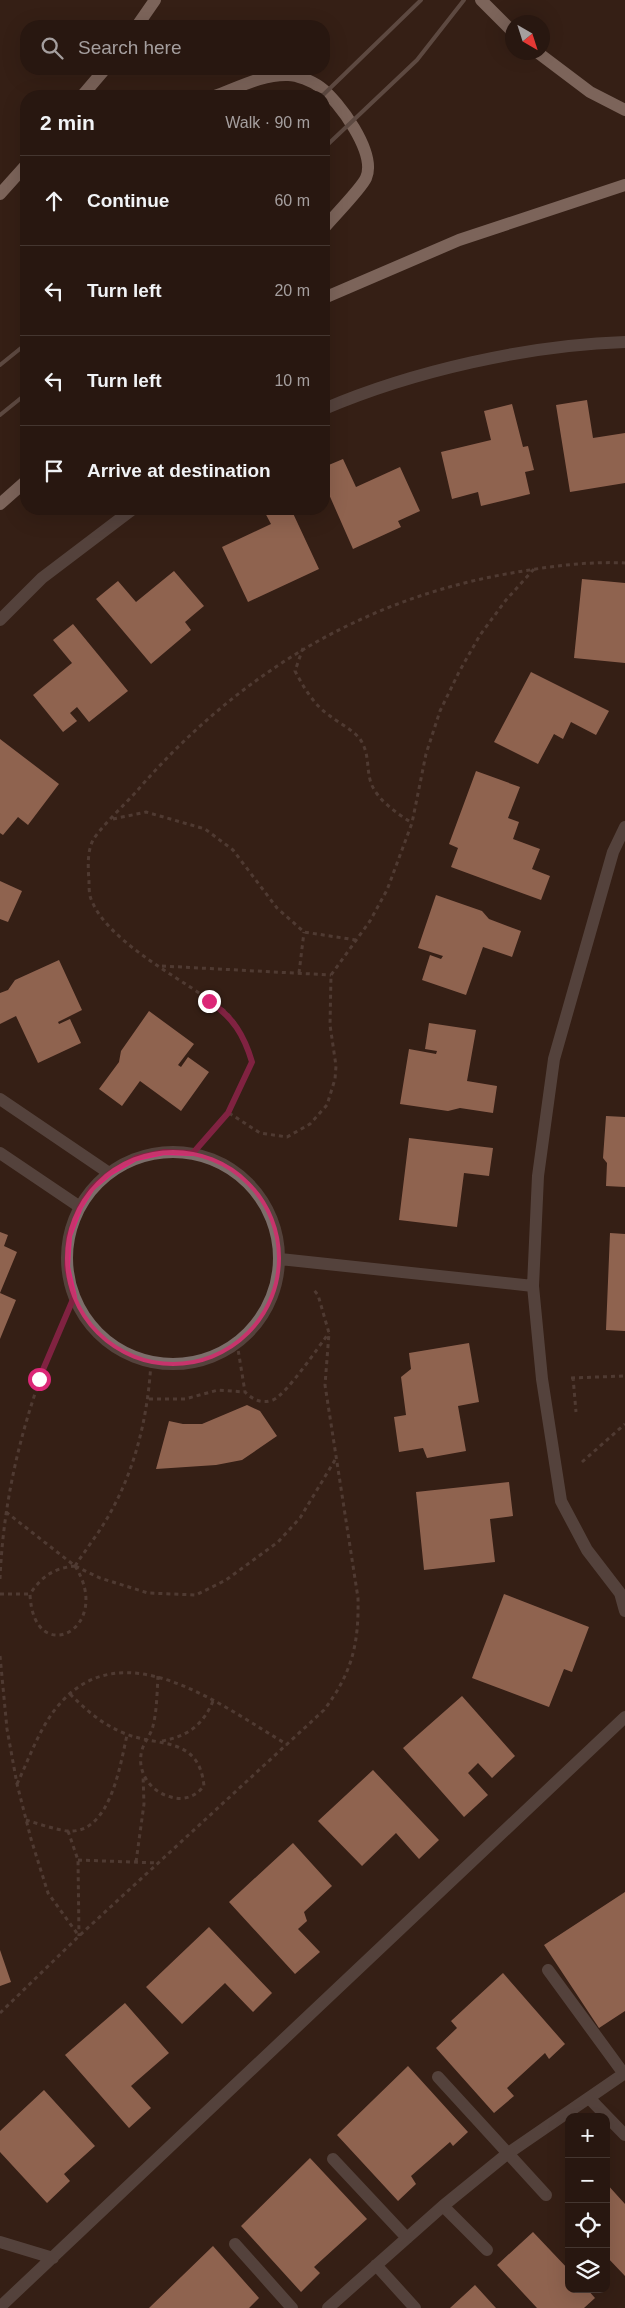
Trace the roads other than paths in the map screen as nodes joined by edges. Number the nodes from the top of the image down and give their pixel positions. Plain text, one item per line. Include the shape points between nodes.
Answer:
1 (155, 0) edge
2 (481, 0) edge
3 (141, 20) edge
4 (505, 24) edge
5 (548, 60) edge
6 (100, 75) edge
7 (288, 75) edge
8 (288, 75) edge
9 (87, 90) edge
10 (230, 90) edge
11 (323, 90) edge
12 (330, 96) edge
13 (625, 110) edge
14 (20, 173) edge
15 (625, 185) edge
16 (0, 194) edge
17 (330, 221) edge
18 (330, 295) edge
19 (625, 342) edge
20 (330, 406) edge
21 (20, 486) edge
22 (0, 504) edge
23 (126, 515) edge
24 (0, 620) edge
25 (625, 827) edge
26 (0, 1099) edge
27 (0, 1153) edge
28 (110, 1173) junction
29 (80, 1207) junction
30 (280, 1263) junction
31 (533, 1286) junction
32 (623, 1594) edge
33 (625, 1611) edge
34 (625, 1717) edge
35 (548, 1970) dead end
36 (625, 2073) edge
37 (438, 2077) dead end
38 (589, 2098) junction
39 (625, 2135) edge
40 (507, 2154) junction
41 (333, 2159) dead end
42 (546, 2195) dead end
43 (442, 2206) junction
44 (407, 2238) junction
45 (0, 2242) edge
46 (234, 2244) dead end
47 (487, 2250) dead end
48 (52, 2258) junction
49 (376, 2265) junction
50 (0, 2307) edge
51 (292, 2308) edge
52 (328, 2308) edge
53 (415, 2308) edge

1 - 3 main road
2 - 4 main road
5 - 13 main road via 590,92
6 - 9 main road
7 - 11 main road
8 - 10 main road
12 - 17 main road via 363,144 368,158 366,178
14 - 16 main road
15 - 18 main road via 460,240
19 - 20 street via 595,343 474,361 357,395
21 - 22 main road
23 - 24 street via 42,578
25 - 31 street via 613,852 554,1059 538,1176
26 - 28 street
27 - 29 street
28 - 29 street via 92,1188
28 - 30 street via 136,1158 164,1152 193,1153 221,1163 246,1180 264,1203 276,1230
29 - 30 street via 69,1236 67,1267 74,1297 86,1320 104,1340 126,1354 151,1362 191,1362 210,1357 237,1343 258,1322 272,1296
30 - 31 street
31 - 32 street via 542,1379 560,1501 587,1550
32 - 33 street
34 - 48 street
35 - 36 street
36 - 38 street
37 - 40 street
38 - 39 street
38 - 40 street
40 - 42 street
40 - 43 street
41 - 44 street
43 - 44 street
43 - 47 street
44 - 49 street
45 - 48 street
46 - 51 street
48 - 50 street
49 - 52 street
49 - 53 street

